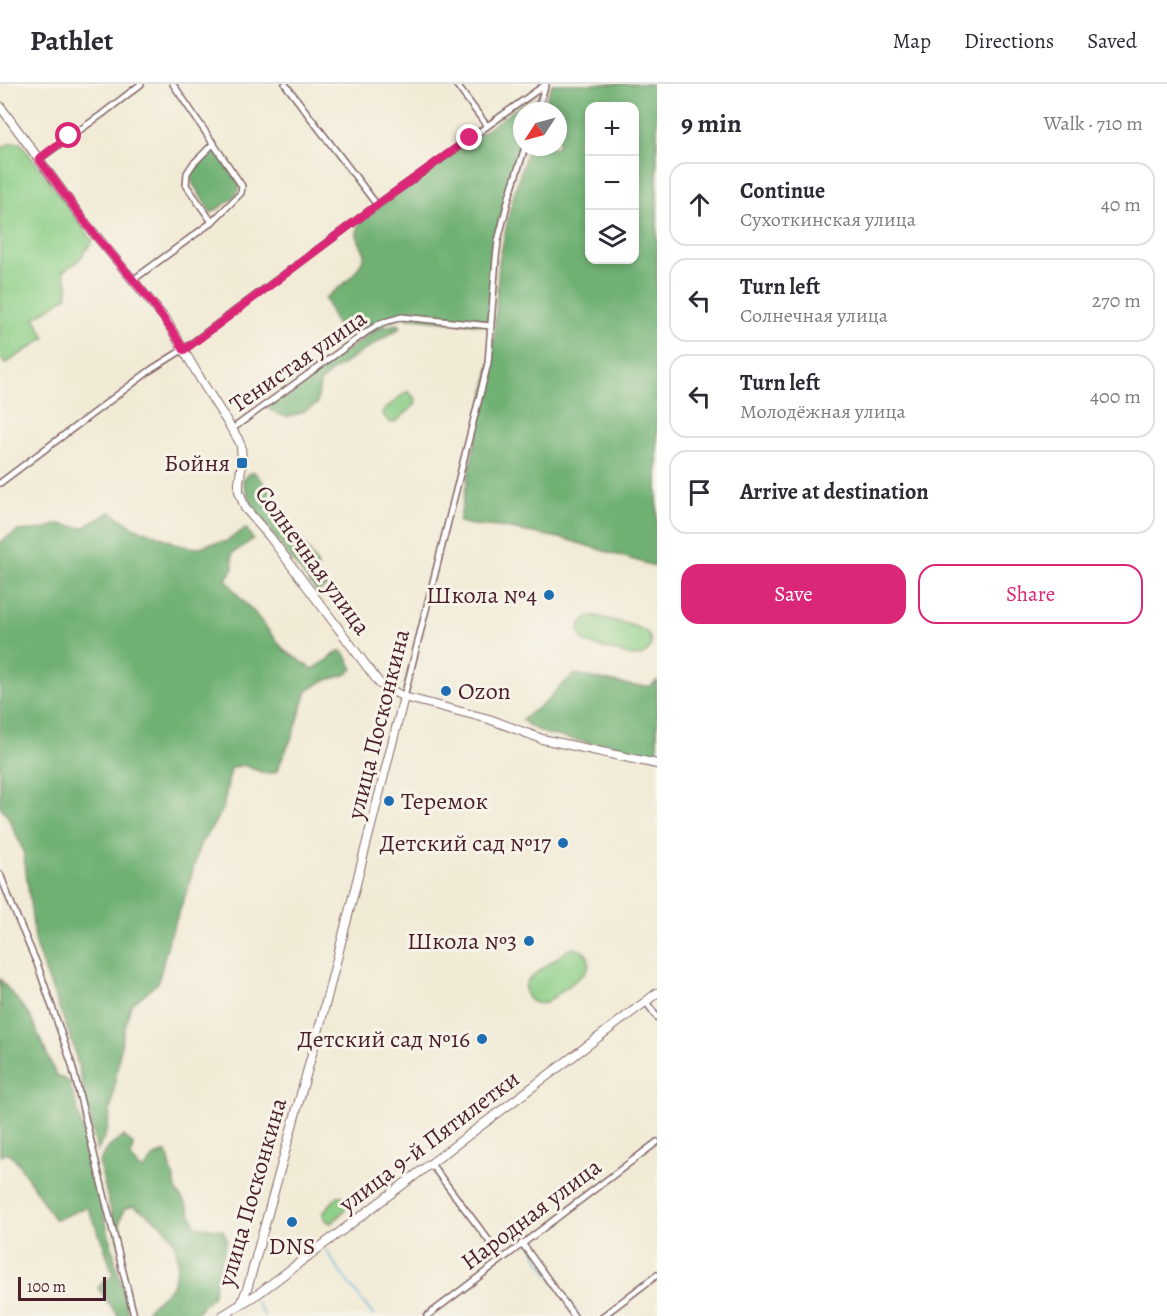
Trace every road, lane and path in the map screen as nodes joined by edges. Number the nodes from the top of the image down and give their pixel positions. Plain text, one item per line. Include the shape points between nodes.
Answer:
1 (141, 84) edge
2 (173, 84) edge
3 (285, 84) edge
4 (456, 84) edge
5 (546, 84) edge
6 (540, 102) edge
7 (0, 106) edge
8 (487, 126) junction
9 (214, 143) junction
10 (522, 156) edge
11 (39, 159) junction
12 (377, 205) junction
13 (212, 222) junction
14 (133, 280) junction
15 (491, 326) junction
16 (184, 350) junction
17 (232, 429) junction
18 (0, 483) edge
19 (404, 697) junction
20 (657, 764) edge
21 (0, 874) edge
22 (657, 993) edge
23 (646, 1002) junction
24 (657, 1017) edge
25 (657, 1142) edge
26 (431, 1164) junction
27 (522, 1243) junction
28 (502, 1258) junction
29 (657, 1275) edge
30 (241, 1304) junction
31 (134, 1316) edge
32 (222, 1316) edge
33 (427, 1316) edge
34 (574, 1316) edge
35 (603, 1316) edge

1 - 11 street
2 - 9 street
3 - 12 street
4 - 8 street
5 - 6 street
5 - 8 street
7 - 11 street, Солнечная улица
8 - 12 street
9 - 13 street via 187,173 186,185
9 - 13 street via 242,186 241,193
10 - 15 street, улица Посконкина via 498,240
11 - 14 street, Солнечная улица
12 - 16 street
13 - 14 street
14 - 16 street, Солнечная улица via 166,320
15 - 17 street, Тенистая улица via 402,317 390,320
15 - 19 street, улица Посконкина via 488,363
16 - 17 street, Солнечная улица
16 - 18 street via 152,369
17 - 19 street, Солнечная улица via 241,446 238,487 245,508 376,680
19 - 20 street, Солнечная улица via 489,719 542,739
19 - 30 street, улица Посконкина via 320,1025
21 - 31 street via 38,966 72,1065
22 - 23 street, улица 9-й Пятилетки
23 - 24 street
23 - 26 street, улица 9-й Пятилетки
25 - 27 street, Народная улица
26 - 28 street
26 - 30 street, улица 9-й Пятилетки
27 - 28 street, Народная улица
27 - 34 street
28 - 33 street, Народная улица
29 - 35 street
30 - 32 street, улица 9-й Пятилетки

